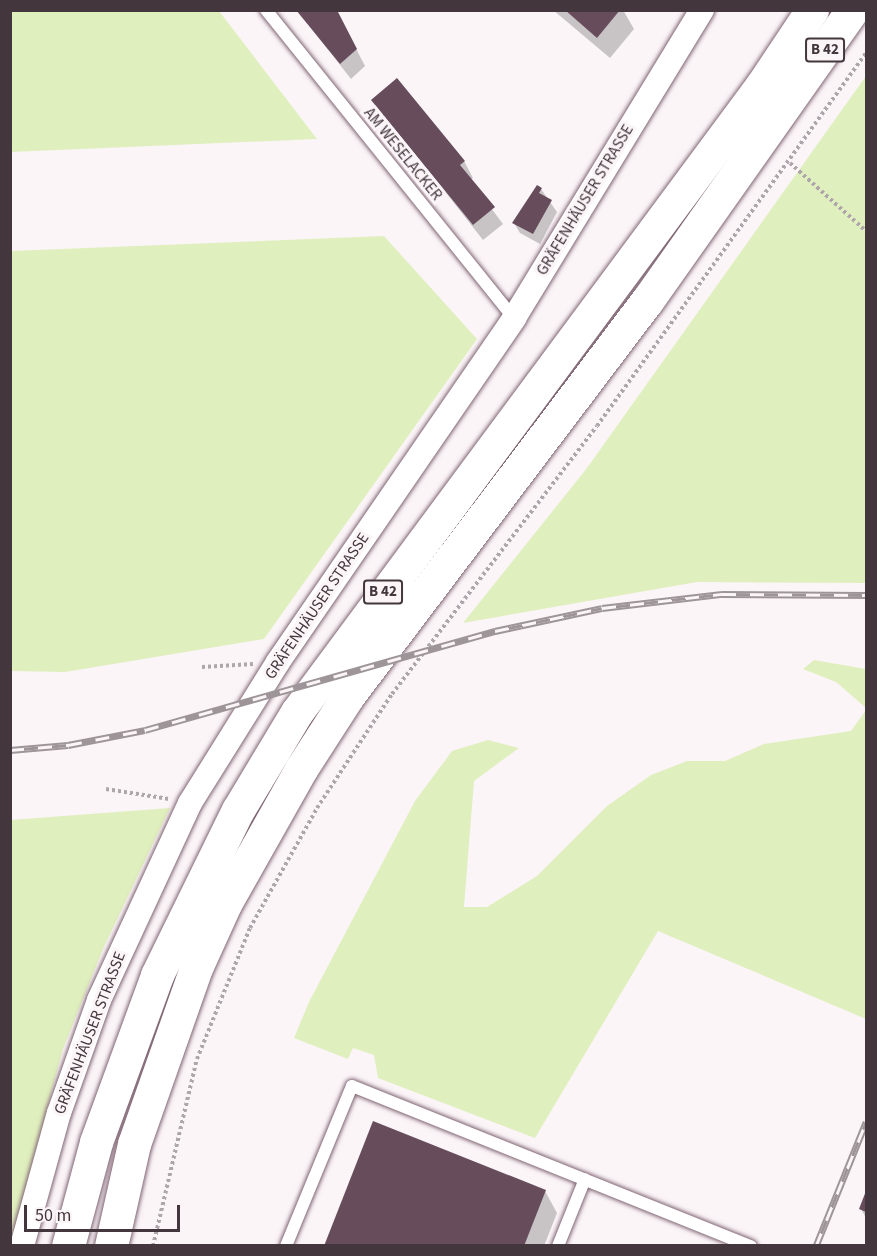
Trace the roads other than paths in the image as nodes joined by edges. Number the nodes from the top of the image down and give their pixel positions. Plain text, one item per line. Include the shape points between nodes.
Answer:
1 (266, 10) edge
2 (702, 10) edge
3 (812, 10) edge
4 (852, 10) edge
5 (514, 318) junction
6 (585, 1179) junction
7 (22, 1245) edge
8 (68, 1245) edge
9 (111, 1245) edge
10 (286, 1245) edge
11 (558, 1245) edge
12 (751, 1245) edge

1 - 5 lane, AM WESELACKER
2 - 5 street, GRÄFENHÄUSER STRASSE
3 - 8 main road, B 42 via 762,85 297,712 227,831 157,975 99,1131
4 - 9 main road, B 42 via 647,301 348,696 301,769 225,904 192,978 134,1144
5 - 7 street, GRÄFENHÄUSER STRASSE via 278,662 190,803 99,1000 59,1113
6 - 10 lane via 352,1086
6 - 11 lane
6 - 12 lane

